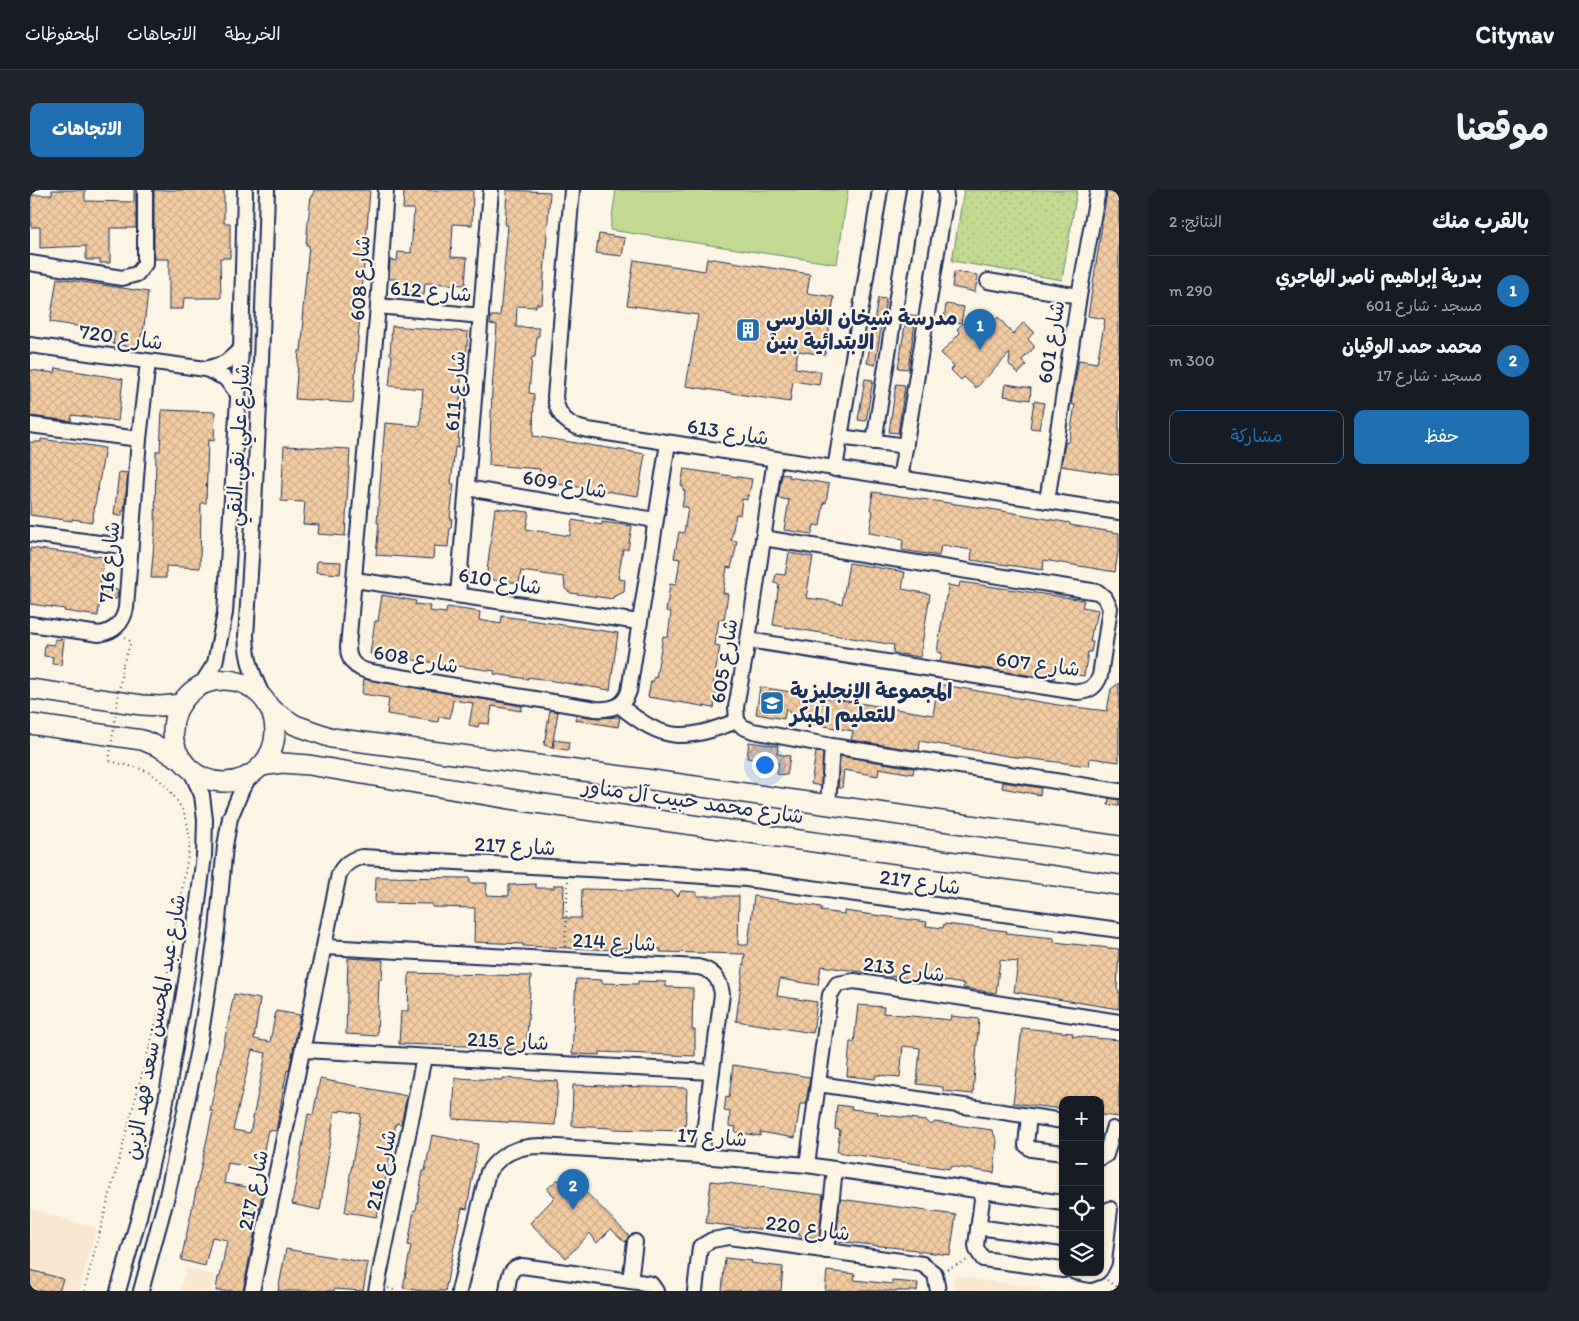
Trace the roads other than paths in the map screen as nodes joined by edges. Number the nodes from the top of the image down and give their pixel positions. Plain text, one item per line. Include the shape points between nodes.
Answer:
1 (145, 190) edge
2 (245, 190) edge
3 (267, 190) edge
4 (386, 190) edge
5 (491, 190) edge
6 (572, 190) edge
7 (880, 190) edge
8 (914, 190) edge
9 (945, 190) edge
10 (1098, 190) edge
11 (30, 263) edge
12 (988, 281) dead end
13 (1079, 296) junction
14 (378, 306) junction
15 (481, 316) junction
16 (30, 345) edge
17 (241, 349) junction
18 (148, 362) junction
19 (206, 369) junction
20 (238, 394) junction
21 (30, 425) edge
22 (840, 437) junction
23 (139, 439) junction
24 (874, 442) junction
25 (668, 443) junction
26 (906, 446) junction
27 (775, 459) junction
28 (835, 469) junction
29 (900, 479) junction
30 (467, 488) junction
31 (1047, 501) junction
32 (1119, 512) edge
33 (655, 520) junction
34 (30, 534) edge
35 (763, 538) junction
36 (130, 547) junction
37 (354, 580) junction
38 (458, 595) junction
39 (639, 622) junction
40 (30, 624) edge
41 (748, 640) junction
42 (201, 685) junction
43 (30, 690) edge
44 (180, 704) junction
45 (268, 704) junction
46 (619, 705) junction
47 (738, 721) junction
48 (30, 724) edge
49 (832, 746) junction
50 (187, 765) junction
51 (257, 770) junction
52 (1119, 791) edge
53 (828, 805) junction
54 (1119, 846) edge
55 (1119, 885) edge
56 (1119, 930) edge
57 (325, 947) junction
58 (1119, 1022) edge
59 (304, 1050) junction
60 (424, 1057) junction
61 (711, 1072) junction
62 (819, 1084) junction
63 (1029, 1116) junction
64 (1059, 1120) edge
65 (1111, 1129) edge
66 (1059, 1152) edge
67 (701, 1156) junction
68 (1104, 1156) edge
69 (807, 1165) junction
70 (835, 1169) junction
71 (983, 1192) junction
72 (1059, 1202) edge
73 (1110, 1209) edge
74 (978, 1227) junction
75 (1059, 1238) edge
76 (1104, 1240) edge
77 (635, 1242) dead end
78 (826, 1251) junction
79 (1059, 1269) edge
80 (630, 1280) junction
81 (118, 1291) edge
82 (141, 1291) edge
83 (252, 1291) edge
84 (376, 1291) edge
85 (459, 1291) edge
86 (506, 1291) edge
87 (656, 1291) edge
88 (695, 1291) edge
89 (938, 1291) edge

1 - 11 street via 145,264 137,274 122,278
2 - 17 street, شارع علي نقي النقي
3 - 45 street, شارع علي نقي النقي via 263,346 246,636 252,675
4 - 14 street, شارع 608
5 - 15 street, شارع 611
6 - 25 street, شارع 613 via 555,403 565,420 582,429
7 - 22 street
8 - 24 street
9 - 26 street
10 - 13 street, شارع 601
12 - 13 street
13 - 31 street, شارع 601
14 - 15 street, شارع 612
14 - 37 street, شارع 608
15 - 30 street, شارع 611
16 - 18 street, شارع 720
17 - 19 street, شارع 720 via 225,363
17 - 20 street, شارع علي نقي النقي
18 - 19 street, شارع 720
18 - 23 street, شارع 716
19 - 20 street, شارع 720 via 225,378
20 - 42 street, شارع علي نقي النقي via 223,628 215,663
21 - 23 street
22 - 24 street
22 - 28 street
23 - 36 street, شارع 716
24 - 26 street
25 - 27 street, شارع 613
25 - 33 street
26 - 29 street
27 - 28 street, شارع 613
27 - 35 street, شارع 605
28 - 29 street, شارع 613
29 - 31 street, شارع 613
30 - 33 street, شارع 609
30 - 38 street, شارع 611
31 - 32 street, شارع 613
33 - 39 street
34 - 36 street
35 - 41 street, شارع 605
35 - 41 street, شارع 607 via 1098,592 1110,608 1100,676 1090,689 1077,692
36 - 40 street, شارع 716 via 126,608 123,619 115,628 99,634
37 - 38 street, شارع 610
37 - 46 street, شارع 608 via 348,653 360,670 596,709 608,710
38 - 39 street, شارع 610
39 - 46 street via 628,691
41 - 47 street, شارع 605 via 736,707
42 - 44 main road
42 - 45 main road via 222,679 239,682 254,689
43 - 44 main road via 142,705
44 - 50 main road via 173,734 177,750
45 - 51 main road via 276,726 274,742
45 - 53 main road, شارع محمد حبيب آل مناور via 295,725 332,738
46 - 47 street via 643,724 673,735 698,734
47 - 49 street, شارع 605 via 748,730
48 - 50 main road via 142,740
49 - 52 street, شارع 605
49 - 53 street
50 - 51 main road via 207,779 216,781 237,780
50 - 81 street, شارع عبد المحسن سعد فهد الزبن via 202,795 205,820 204,856 193,940 166,1101
51 - 55 main road, شارع محمد حبيب آل مناور via 282,763 309,764 522,801
51 - 82 street, شارع عبد المحسن سعد فهد الزبن via 242,789 230,818 200,1040 167,1196
53 - 54 main road, شارع محمد حبيب آل مناور
56 - 57 street, شارع 217 via 746,879 362,858 344,865 339,874
57 - 59 street, شارع 217
57 - 61 street, شارع 214 via 706,968 718,978 722,994
58 - 62 street, شارع 213 via 854,981 837,984 830,995
59 - 60 street, شارع 215
59 - 83 street, شارع 217
60 - 61 street, شارع 215
60 - 84 street, شارع 216
61 - 67 street, شارع 214
62 - 63 street
62 - 69 street, شارع 213
63 - 64 street
63 - 66 street via 1026,1145 1031,1149
65 - 68 street
67 - 69 street, شارع 17
67 - 85 street, شارع 17 via 541,1146 523,1147 506,1153 493,1165 485,1181
69 - 70 street, شارع 17
70 - 71 street, شارع 17
70 - 78 street
71 - 72 street, شارع 17
71 - 74 street
73 - 76 street
74 - 75 street
74 - 79 street via 976,1245 983,1258
77 - 80 street
78 - 88 street, شارع 220 via 729,1237 712,1240 700,1247
78 - 89 street, شارع 220 via 922,1264 935,1274
80 - 86 street via 517,1267 510,1273
80 - 87 street via 651,1284

